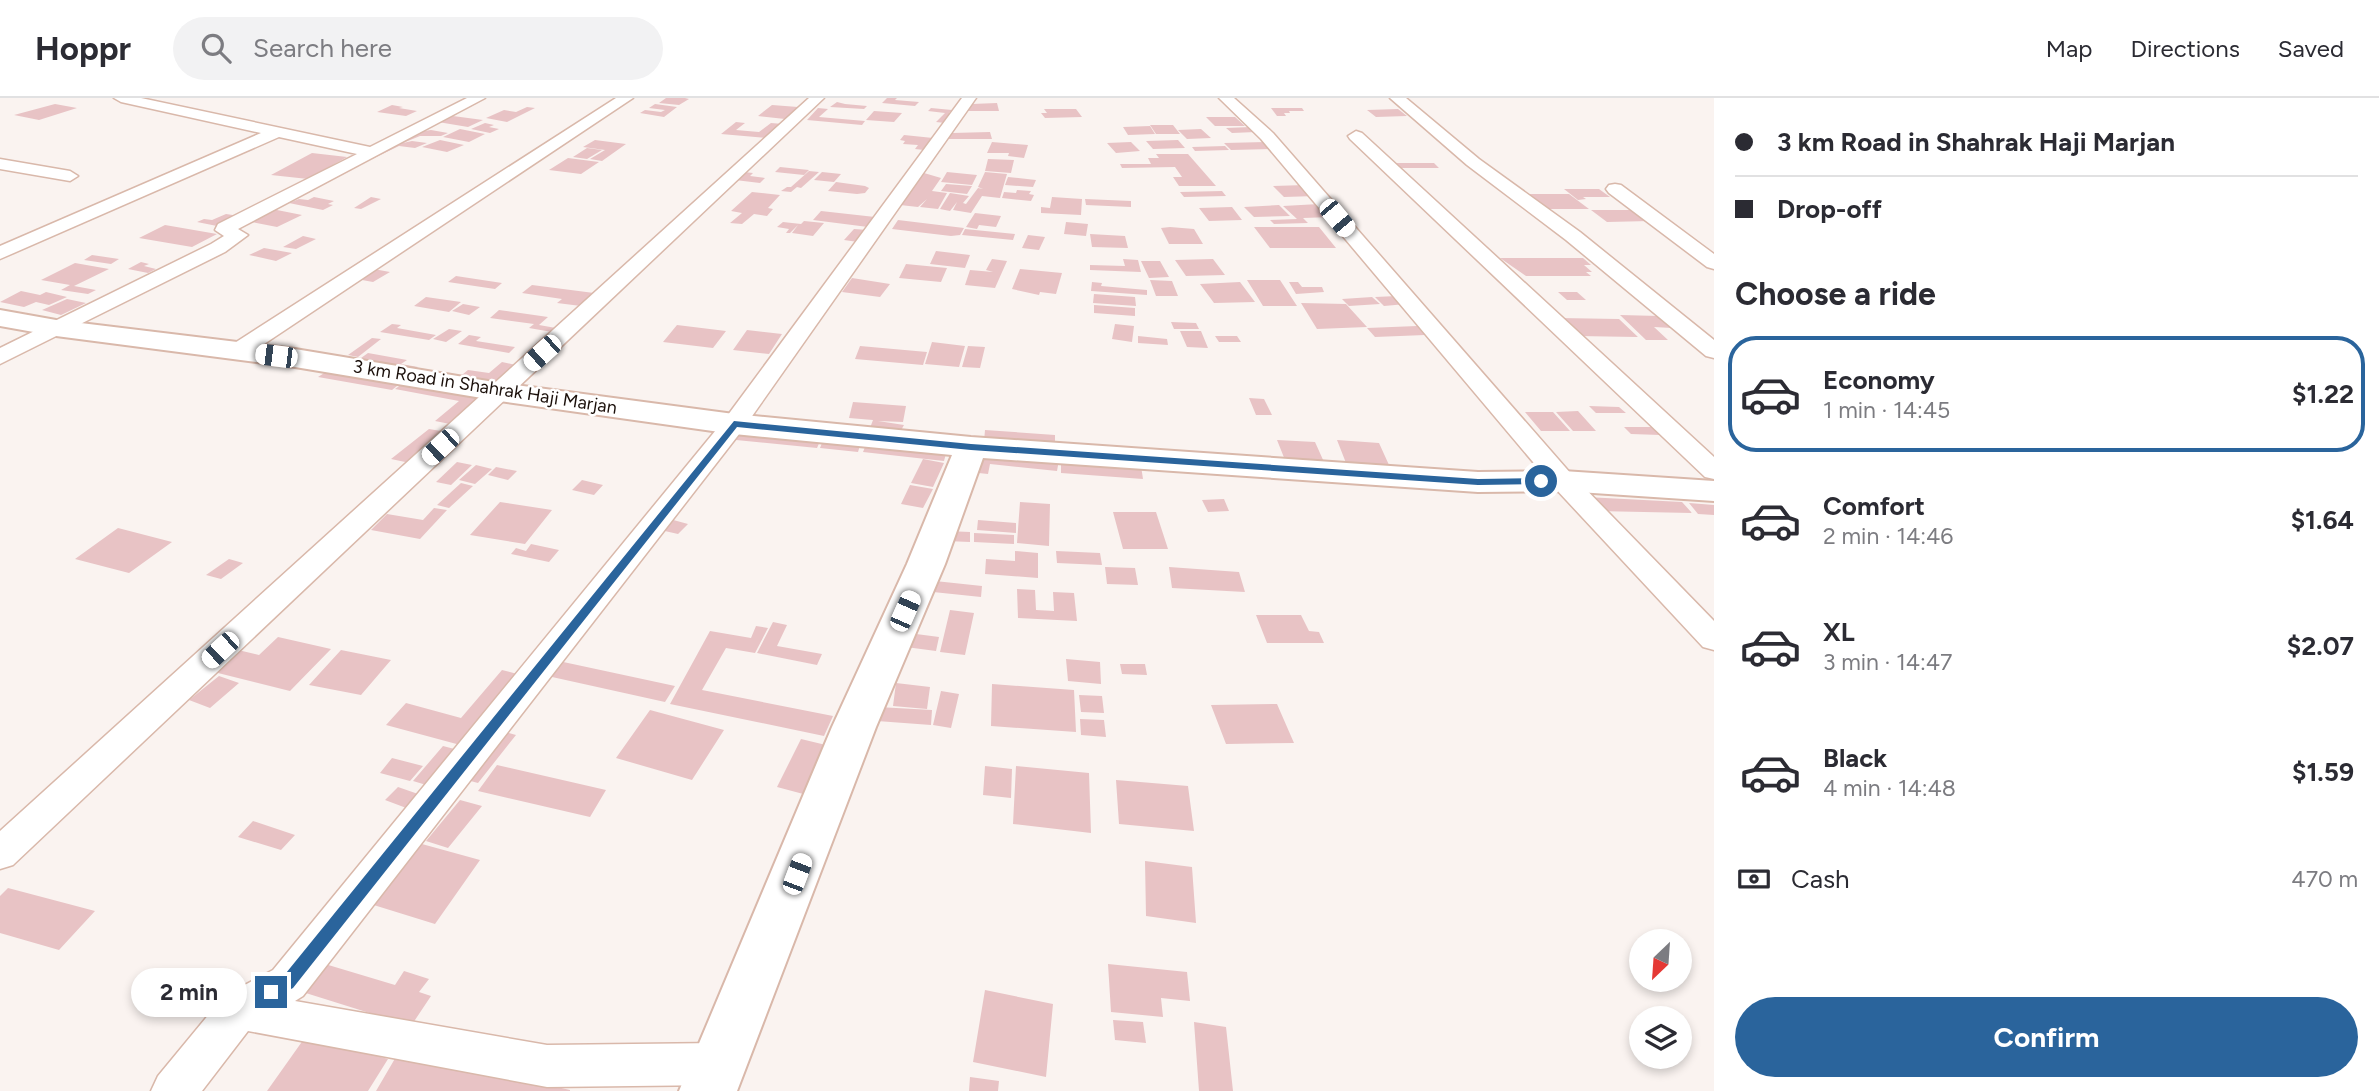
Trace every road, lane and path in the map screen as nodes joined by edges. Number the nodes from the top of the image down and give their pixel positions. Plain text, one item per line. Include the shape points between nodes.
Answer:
1 (121, 98) edge
2 (160, 98) edge
3 (478, 98) edge
4 (626, 98) edge
5 (817, 98) edge
6 (969, 98) edge
7 (1226, 98) edge
8 (1397, 98) edge
9 (143, 103) junction
10 (277, 132) junction
11 (1356, 136) dead end
12 (370, 152) junction
13 (0, 164) edge
14 (70, 176) dead end
15 (1615, 189) dead end
16 (0, 253) edge
17 (1714, 263) edge
18 (0, 318) edge
19 (56, 328) junction
20 (238, 351) junction
21 (1714, 351) edge
22 (0, 356) edge
23 (499, 392) junction
24 (734, 424) junction
25 (971, 447) junction
26 (1714, 471) edge
27 (1563, 481) junction
28 (1714, 491) edge
29 (1714, 640) edge
30 (0, 854) edge
31 (239, 1010) junction
32 (714, 1077) edge
33 (174, 1091) edge

1 - 9 street
2 - 9 street
3 - 12 street
4 - 20 street
5 - 23 street
6 - 24 street
7 - 27 street via 1267,136
8 - 21 street
9 - 10 street
10 - 12 street
10 - 16 street
11 - 26 street
12 - 19 street via 225,228 239,234 218,248
13 - 14 street
15 - 17 street
18 - 19 street, 3 km Road in Shahrak Haji Marjan
19 - 20 street, 3 km Road in Shahrak Haji Marjan
19 - 22 street
20 - 23 street, 3 km Road in Shahrak Haji Marjan
23 - 24 street, 3 km Road in Shahrak Haji Marjan
23 - 30 street
24 - 25 street, 3 km Road in Shahrak Haji Marjan
24 - 31 street via 288,983
25 - 27 street, 3 km Road in Shahrak Haji Marjan via 1478,482
25 - 32 street
27 - 28 street, 3 km Road in Shahrak Haji Marjan
27 - 29 street
31 - 32 street via 547,1066
31 - 33 street

